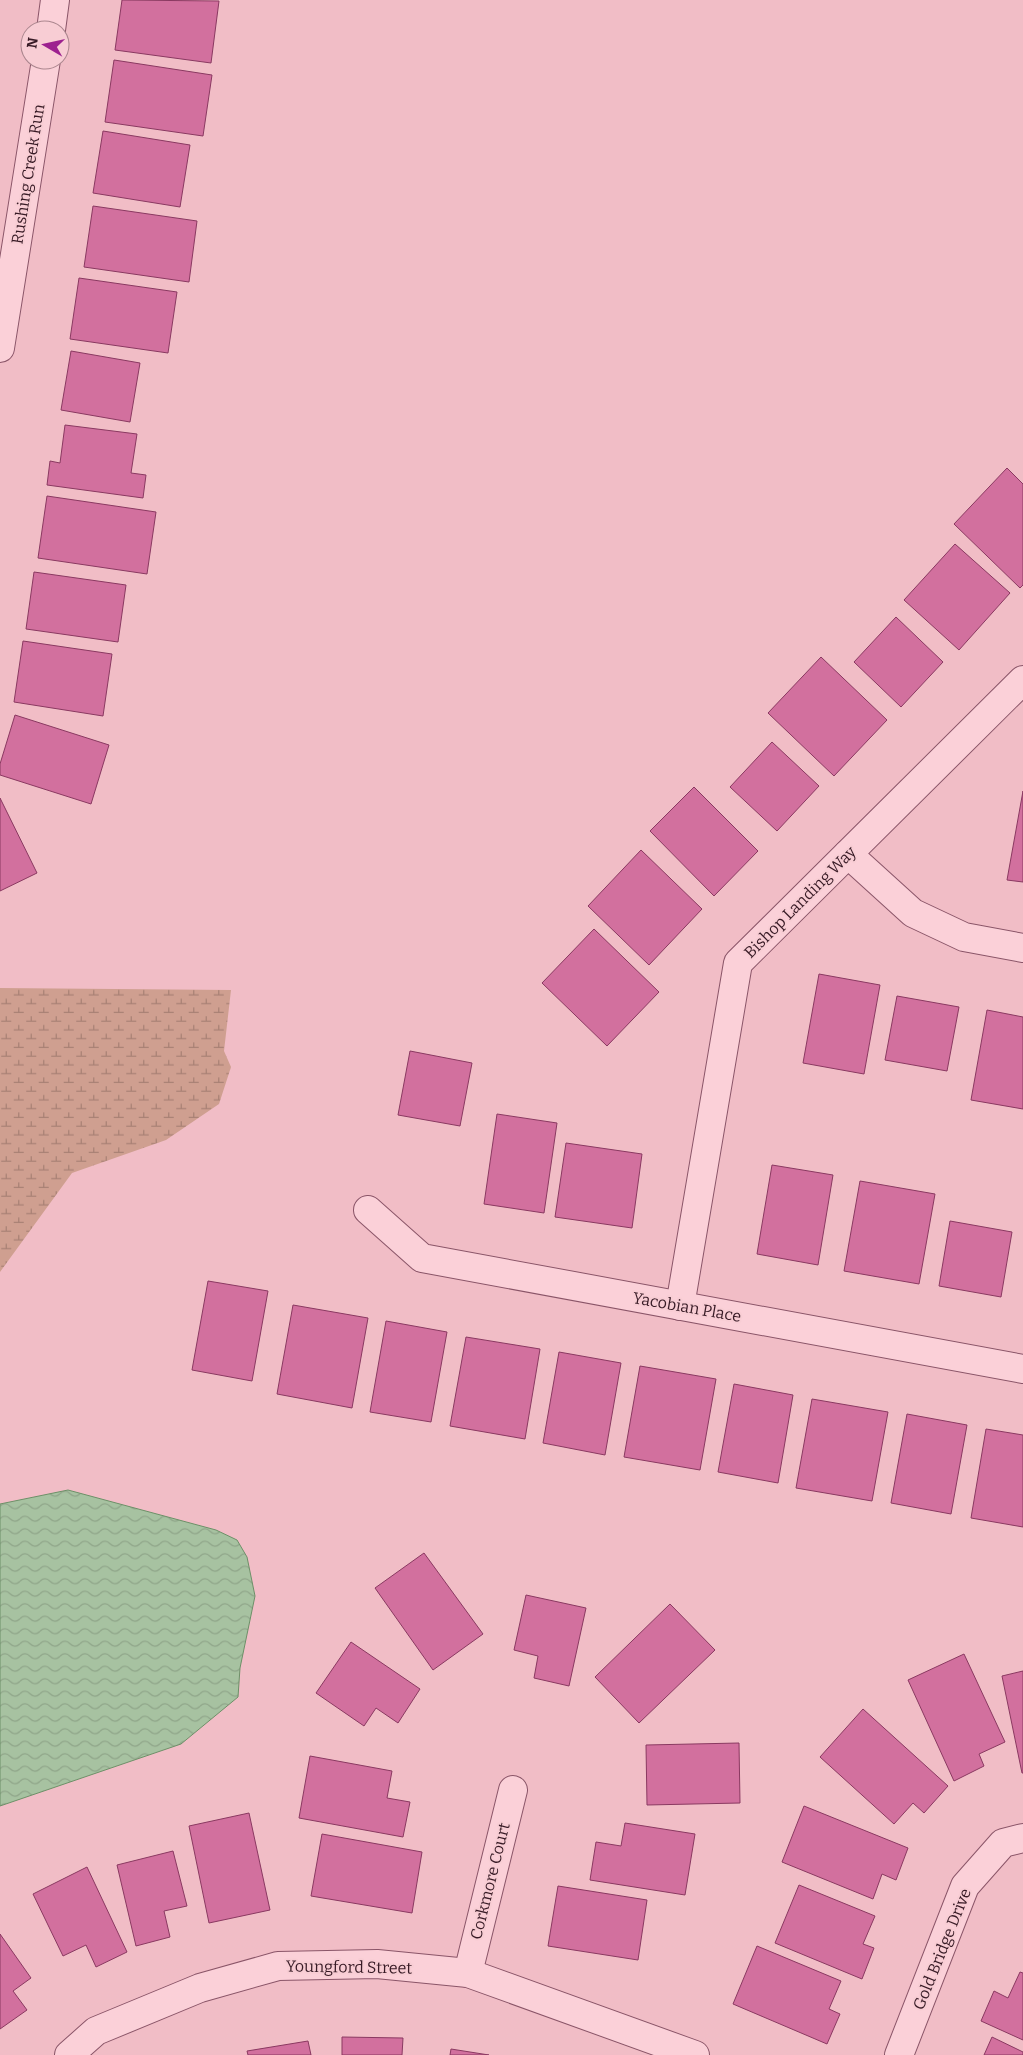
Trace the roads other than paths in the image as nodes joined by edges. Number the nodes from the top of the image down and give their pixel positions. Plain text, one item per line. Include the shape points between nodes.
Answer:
1 (55, 0) edge
2 (52, 20) edge
3 (44, 70) edge
4 (0, 348) edge
5 (1023, 680) edge
6 (848, 854) junction
7 (1023, 948) edge
8 (368, 1210) dead end
9 (680, 1306) junction
10 (1023, 1369) edge
11 (513, 1790) dead end
12 (1023, 1838) edge
13 (468, 1973) junction
14 (69, 2055) edge
15 (695, 2055) edge
16 (899, 2055) edge

1 - 2 street
3 - 4 street, Rushing Creek Run
5 - 6 street, Bishop Landing Way
6 - 7 street via 913,913 964,937
6 - 9 street, Bishop Landing Way via 738,963
8 - 9 street, Yacobian Place via 422,1258
9 - 10 street, Yacobian Place
11 - 13 street, Corkmore Court
12 - 16 street, Gold Bridge Drive via 1003,1843 965,1886
13 - 14 street, Youngford Street via 378,1964 278,1966 200,1988 96,2031
13 - 15 street, Youngford Street

